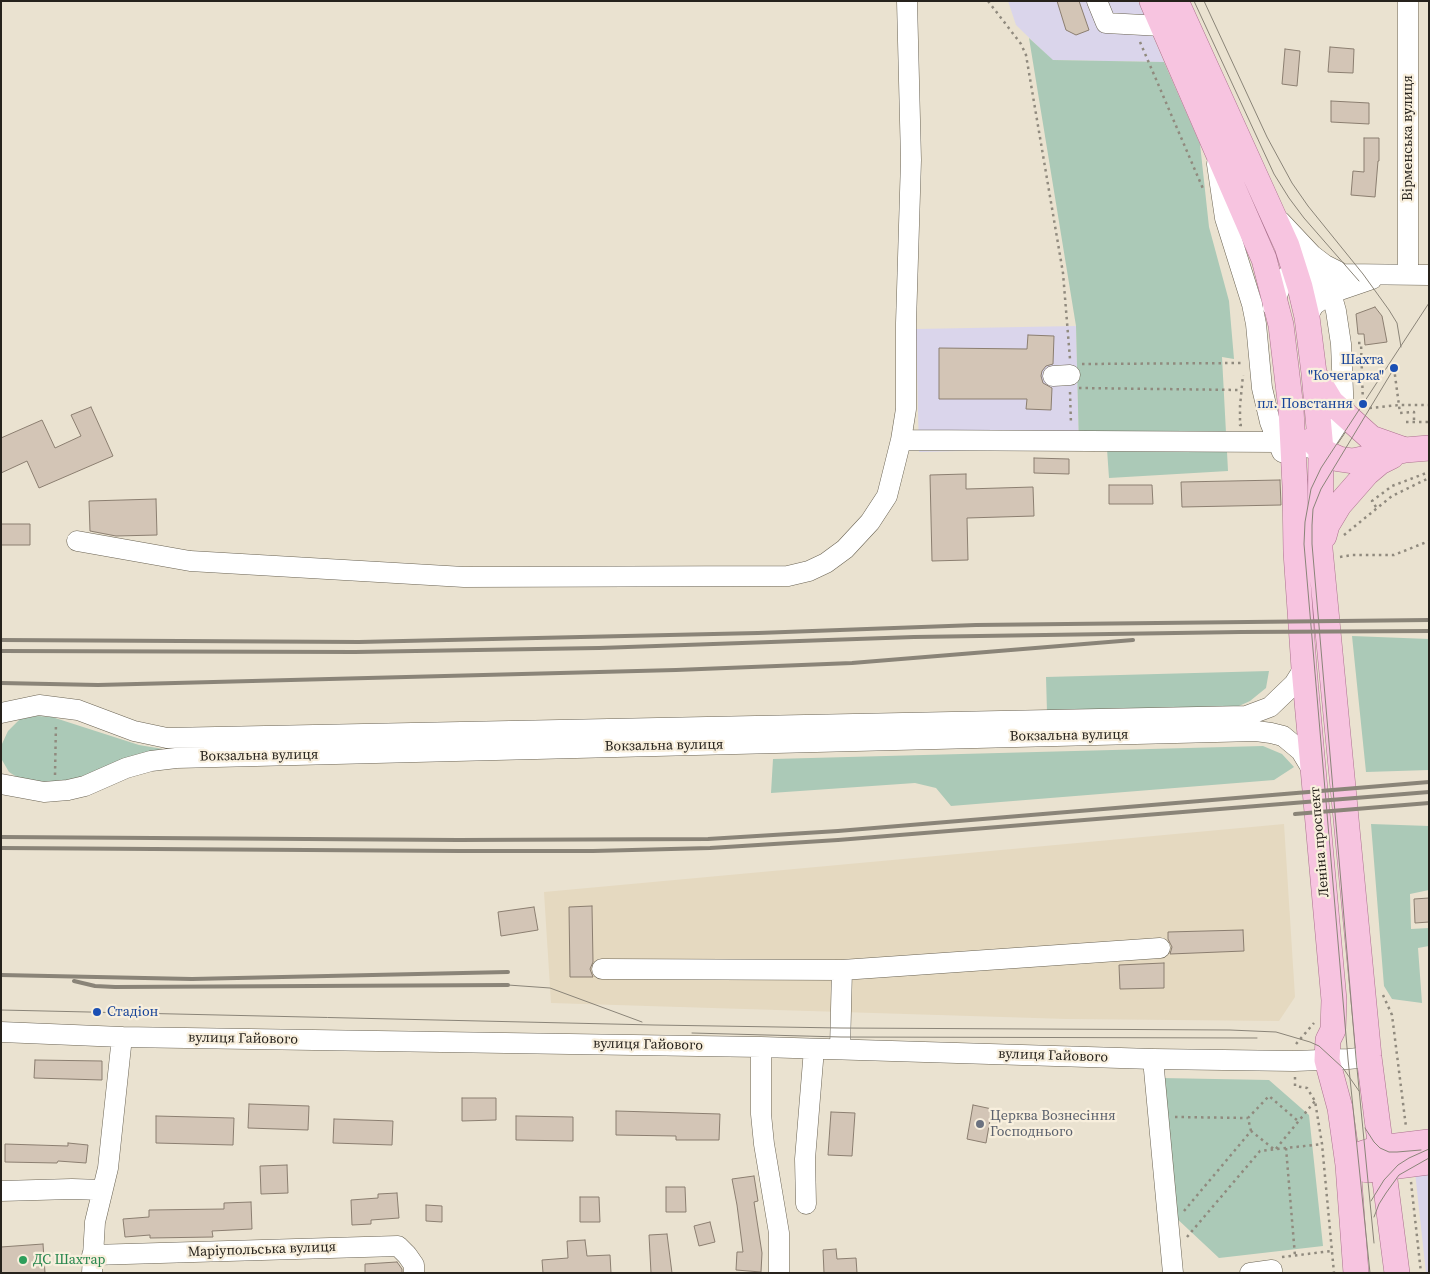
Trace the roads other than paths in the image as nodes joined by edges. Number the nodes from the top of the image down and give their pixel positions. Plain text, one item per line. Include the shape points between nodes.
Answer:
1 (907, 1) edge
2 (1097, 1) edge
3 (1152, 1) edge
4 (1176, 1) edge
5 (1408, 1) edge
6 (1162, 26) junction
7 (1212, 140) junction
8 (1271, 210) junction
9 (1295, 270) junction
10 (1399, 274) junction
11 (1429, 274) edge
12 (1352, 278) junction
13 (1334, 302) junction
14 (1276, 303) junction
15 (1307, 317) junction
16 (1258, 343) junction
17 (1314, 373) junction
18 (1291, 409) junction
19 (1344, 416) junction
20 (1371, 438) junction
21 (902, 440) junction
22 (1286, 443) junction
23 (1417, 449) edge
24 (1321, 450) junction
25 (1295, 486) junction
26 (77, 541) dead end
27 (1328, 553) junction
28 (1304, 668) junction
29 (1, 712) edge
30 (1314, 772) junction
31 (1, 784) edge
32 (1160, 948) dead end
33 (602, 969) dead end
34 (842, 970) junction
35 (1, 1032) edge
36 (122, 1037) junction
37 (761, 1047) junction
38 (814, 1048) junction
39 (840, 1050) junction
40 (1328, 1050) junction
41 (1368, 1057) junction
42 (1153, 1059) junction
43 (1294, 1061) junction
44 (1340, 1108) junction
45 (1429, 1142) edge
46 (1381, 1158) junction
47 (1419, 1163) edge
48 (1348, 1165) junction
49 (102, 1190) junction
50 (1, 1192) edge
51 (806, 1204) dead end
52 (92, 1264) edge
53 (1172, 1264) edge
54 (1272, 1271) edge
55 (414, 1273) edge
56 (779, 1273) edge
57 (1250, 1273) edge
58 (1356, 1273) edge
59 (1396, 1273) edge

1 - 21 street via 911,160 906,410
2 - 6 street via 1106,22
3 - 6 main road, Леніна проспект
4 - 8 main road, Леніна проспект
5 - 10 street, Вірменська вулиця
6 - 7 main road, Леніна проспект
7 - 14 main road, Леніна проспект via 1264,259
7 - 16 street via 1225,218 1252,304
8 - 9 main road, Леніна проспект
8 - 12 street via 1312,255
9 - 12 street
9 - 13 street via 1326,288
9 - 14 street via 1282,282
9 - 15 main road, Леніна проспект
10 - 11 street
10 - 12 street
12 - 13 street
13 - 15 street via 1314,305
13 - 19 street via 1341,344
14 - 16 street
14 - 18 main road, Леніна проспект
15 - 17 main road, Леніна проспект
16 - 22 street via 1252,363 1270,422
17 - 19 main road via 1331,402
17 - 24 main road, Леніна проспект
18 - 22 main road, Леніна проспект
18 - 24 main road via 1306,434
19 - 20 main road
19 - 24 street
20 - 23 main road
20 - 24 main road via 1340,439
21 - 22 street
21 - 26 street via 886,496 870,522 845,549 826,563 788,576 464,577 190,561
22 - 24 street
22 - 25 main road, Леніна проспект
23 - 24 main road via 1353,461 1339,459
23 - 27 main road, Леніна проспект via 1380,462 1339,505 1327,525
24 - 25 main road via 1307,462
24 - 27 main road, Леніна проспект
25 - 28 main road, Леніна проспект
27 - 41 main road, Леніна проспект
28 - 29 street, Вокзальна вулиця via 1294,684 1270,707 1246,716 167,738 134,731 78,710 39,706
28 - 30 main road, Леніна проспект
30 - 31 street, Вокзальна вулиця via 1301,751 1283,736 1256,731 176,758 126,768 85,786 55,792
30 - 40 main road, Леніна проспект via 1334,1000 1333,1030
32 - 34 street
33 - 34 street
34 - 39 street
35 - 36 street, вулиця Гайового
36 - 37 street, вулиця Гайового
36 - 49 street, Маріупольська вулиця via 108,1168
37 - 38 street, вулиця Гайового
37 - 56 street via 761,1114 780,1233
38 - 39 street, вулиця Гайового
38 - 51 street via 805,1159
39 - 42 street, вулиця Гайового
40 - 41 street
40 - 43 street
40 - 44 main road, Леніна проспект
41 - 46 main road, Леніна проспект
42 - 43 street, вулиця Гайового
42 - 53 street
43 - 44 street, вулиця Гайового via 1309,1063 1322,1071
44 - 48 main road, Леніна проспект
45 - 46 main road
46 - 47 main road
46 - 48 main road via 1360,1170
46 - 59 main road, Леніна проспект
48 - 58 main road, Леніна проспект
49 - 50 street
49 - 52 street, Маріупольська вулиця via 95,1222
52 - 55 street, Маріупольська вулиця via 398,1246 414,1265
54 - 57 street

